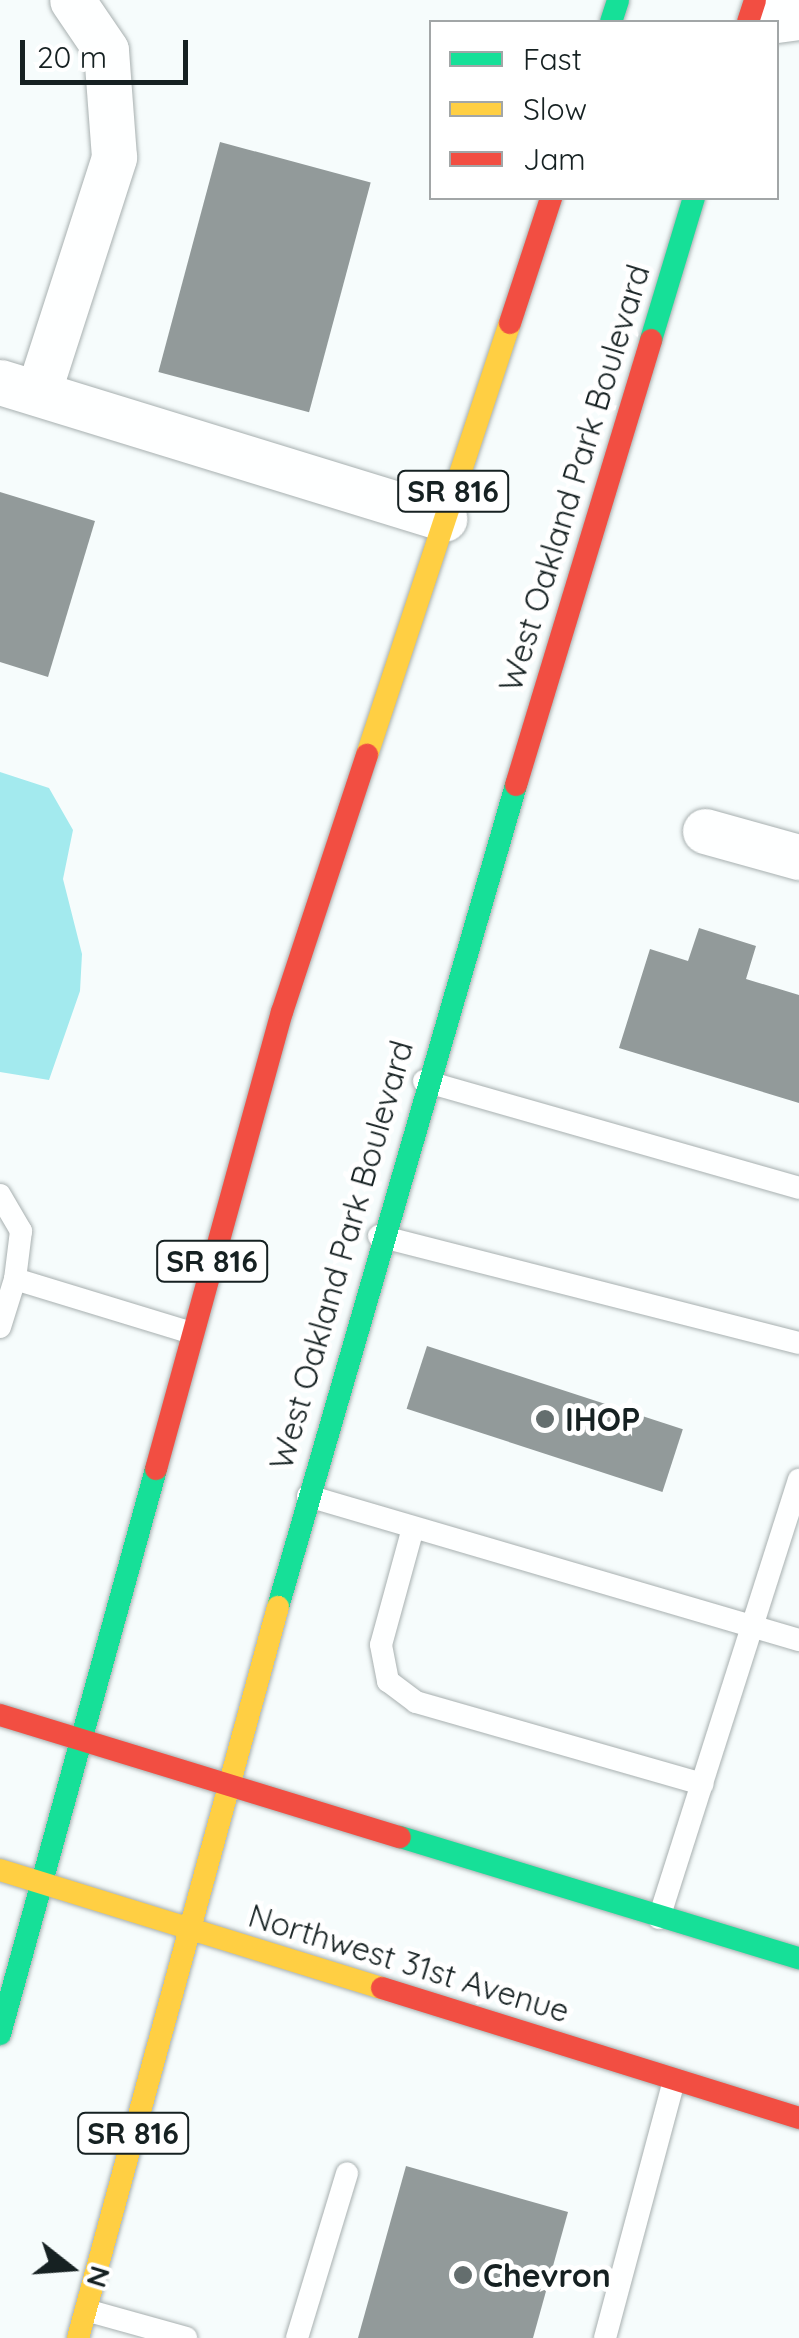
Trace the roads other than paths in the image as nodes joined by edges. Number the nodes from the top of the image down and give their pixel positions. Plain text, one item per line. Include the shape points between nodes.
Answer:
1 (72, 0) edge
2 (550, 200) edge
3 (693, 200) edge
4 (19, 388) edge
5 (444, 519) junction
6 (705, 830) dead end
7 (799, 857) edge
8 (424, 1081) junction
9 (799, 1188) edge
10 (0, 1195) edge
11 (379, 1236) junction
12 (15, 1279) junction
13 (0, 1327) edge
14 (192, 1333) junction
15 (799, 1342) edge
16 (798, 1487) edge
17 (306, 1496) junction
18 (412, 1528) junction
19 (752, 1626) junction
20 (799, 1640) edge
21 (0, 1714) edge
22 (75, 1738) junction
23 (702, 1784) junction
24 (229, 1787) junction
25 (0, 1870) edge
26 (41, 1882) junction
27 (659, 1918) junction
28 (187, 1928) junction
29 (799, 1958) edge
30 (0, 2034) edge
31 (674, 2080) junction
32 (799, 2118) edge
33 (347, 2173) dead end
34 (86, 2310) junction
35 (78, 2338) edge
36 (186, 2338) edge
37 (298, 2338) edge
38 (606, 2338) edge

1 - 4 street via 106,50 114,157
2 - 5 main road, SR 816
3 - 8 main road, West Oakland Park Boulevard / SR 816
4 - 5 street
5 - 14 main road, SR 816 via 282,1012
6 - 7 street
8 - 9 lane
8 - 11 main road, West Oakland Park Boulevard / SR 816
10 - 12 lane via 21,1231
11 - 15 lane
11 - 17 main road, West Oakland Park Boulevard / SR 816
12 - 13 lane
12 - 14 lane
14 - 22 main road, SR 816
16 - 19 lane
17 - 18 lane
17 - 24 main road, West Oakland Park Boulevard / SR 816
18 - 19 lane
18 - 23 lane via 381,1645 388,1681 416,1702
19 - 20 lane
19 - 23 lane
21 - 22 main road
22 - 24 main road
22 - 26 main road, SR 816
23 - 27 lane
24 - 27 main road
24 - 28 main road, West Oakland Park Boulevard / SR 816
25 - 26 main road, Northwest 31st Avenue
26 - 28 main road, Northwest 31st Avenue
26 - 30 main road, SR 816
27 - 29 main road
28 - 31 main road, Northwest 31st Avenue
28 - 34 main road, West Oakland Park Boulevard / SR 816
31 - 32 main road, Northwest 31st Avenue
31 - 38 lane
33 - 37 lane
34 - 35 main road, West Oakland Park Boulevard / SR 816
34 - 36 lane

